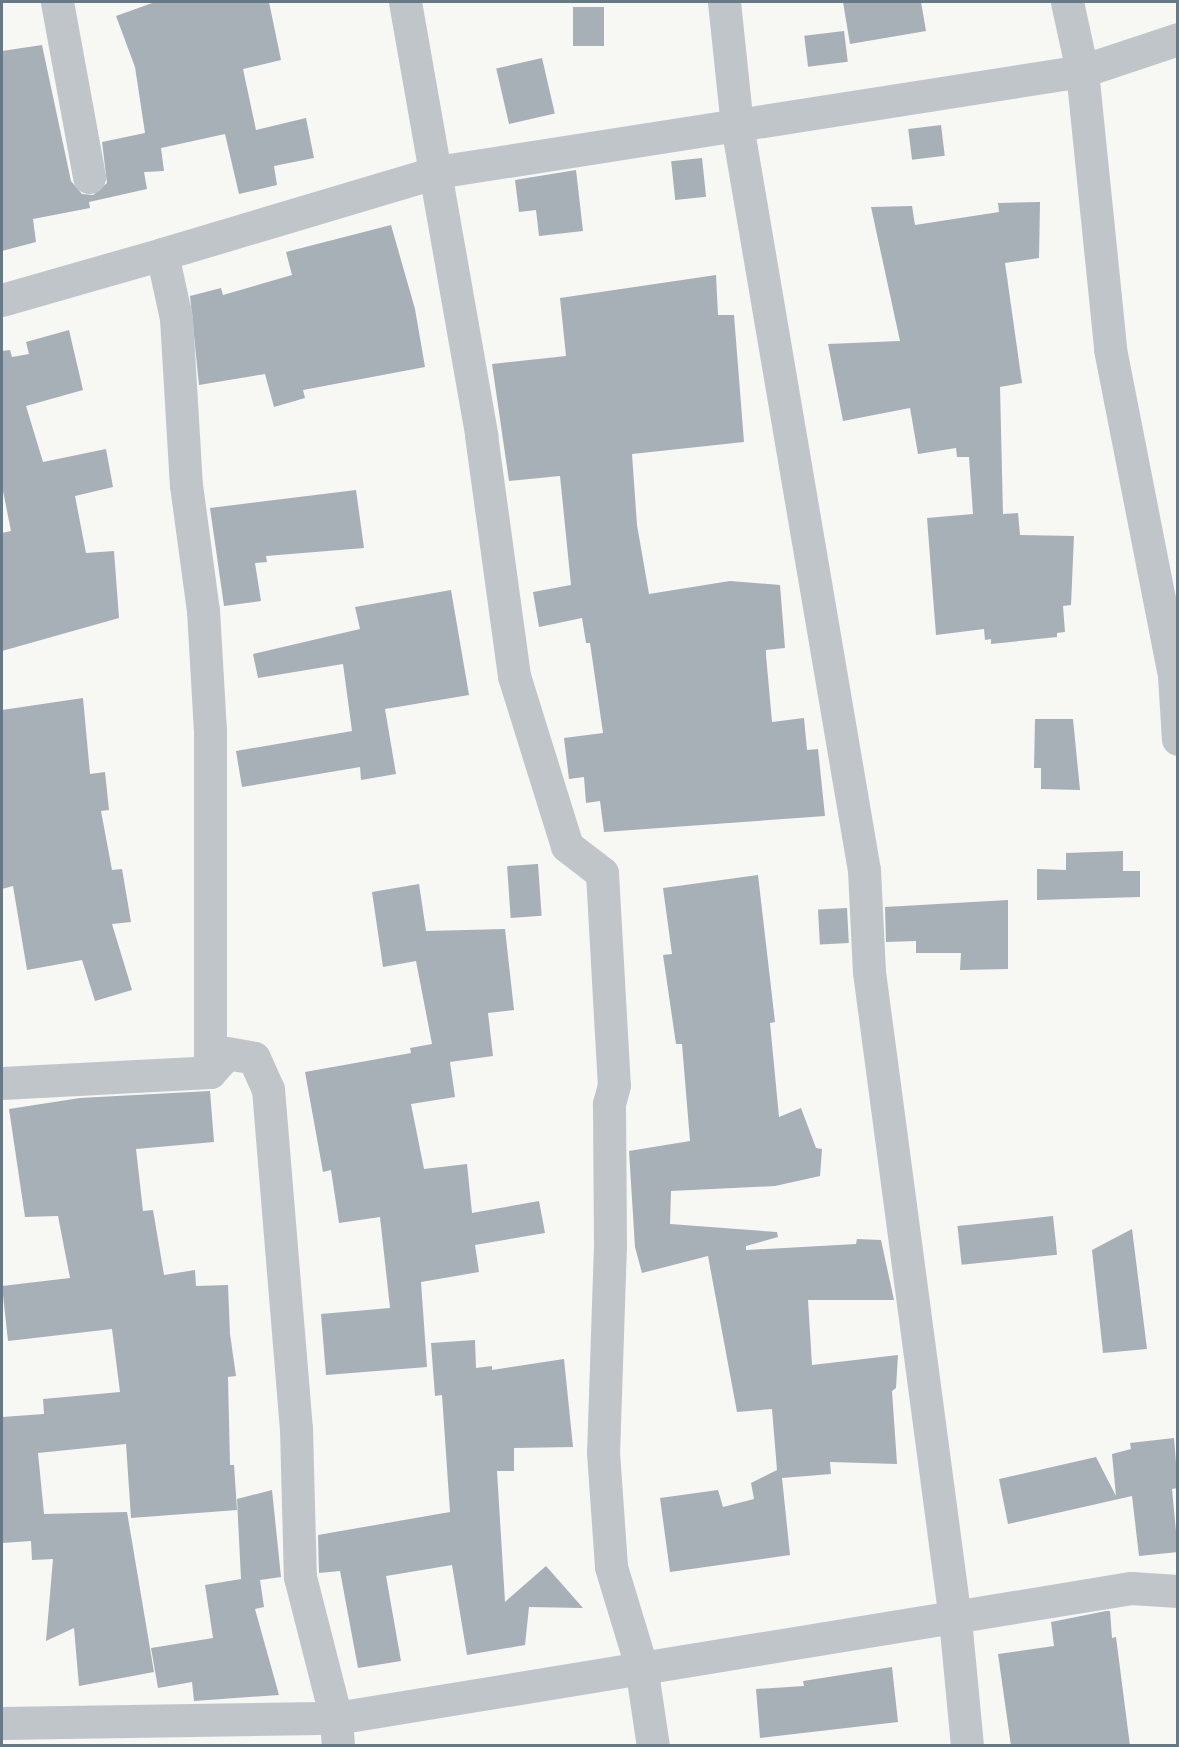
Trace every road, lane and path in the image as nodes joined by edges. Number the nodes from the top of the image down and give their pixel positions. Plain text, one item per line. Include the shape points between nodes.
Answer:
1 (57, 2) edge
2 (405, 2) edge
3 (724, 2) edge
4 (1067, 2) edge
5 (1178, 39) edge
6 (1082, 71) junction
7 (737, 125) junction
8 (437, 172) junction
9 (89, 177) dead end
10 (162, 254) junction
11 (2, 300) edge
12 (1178, 740) edge
13 (210, 1072) junction
14 (2, 1083) edge
15 (1178, 1591) edge
16 (955, 1619) junction
17 (641, 1666) junction
18 (2, 1723) edge
19 (337, 1732) edge
20 (653, 1746) edge
21 (967, 1746) edge

1 - 9 street
2 - 8 street
3 - 7 street
4 - 6 street
5 - 6 street
6 - 7 street
6 - 12 street via 1110,349 1174,676
7 - 8 street
7 - 16 street via 864,870 869,972
8 - 10 street
8 - 17 street via 481,435 514,676 567,846 602,873 614,1085 609,1104 610,1244 603,1452 610,1567
10 - 11 street
10 - 13 street via 176,318 186,485 203,610 210,719
13 - 14 street
13 - 19 street via 227,1053 254,1058 268,1089 296,1428 300,1577
15 - 16 street via 1131,1588
16 - 17 street
16 - 21 street
17 - 19 street
17 - 20 street
18 - 19 street

